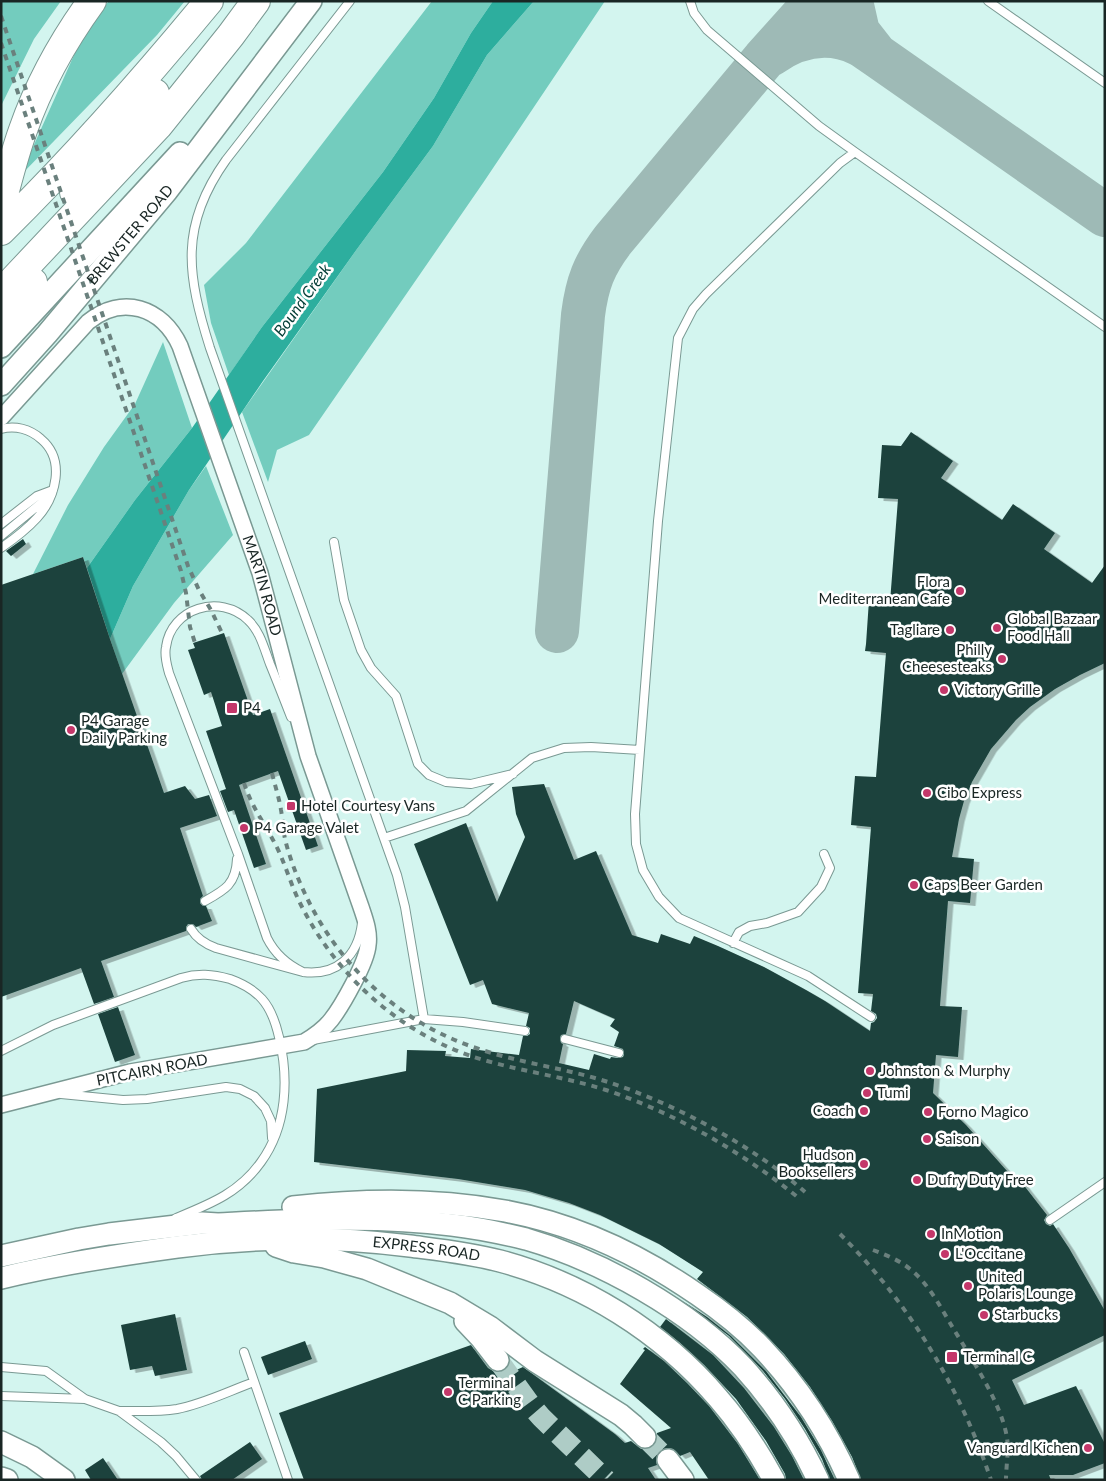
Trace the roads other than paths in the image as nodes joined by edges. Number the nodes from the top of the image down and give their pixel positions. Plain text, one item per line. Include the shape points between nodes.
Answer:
1 (92, 1) edge
2 (209, 1) edge
3 (256, 1) edge
4 (312, 1) edge
5 (350, 1) edge
6 (690, 1) edge
7 (988, 1) edge
8 (180, 35) junction
9 (251, 79) junction
10 (1105, 83) edge
11 (158, 126) junction
12 (855, 152) junction
13 (1, 205) edge
14 (1, 231) edge
15 (1, 270) edge
16 (1, 293) edge
17 (1, 319) edge
18 (1105, 327) edge
19 (1, 347) edge
20 (1, 385) edge
21 (1, 418) edge
22 (1, 429) edge
23 (53, 490) junction
24 (1, 524) edge
25 (1, 536) edge
26 (334, 542) dead end
27 (1, 548) edge
28 (640, 750) junction
29 (513, 774) junction
30 (316, 780) junction
31 (384, 838) junction
32 (238, 854) junction
33 (824, 854) dead end
34 (205, 901) dead end
35 (361, 907) junction
36 (191, 929) dead end
37 (733, 943) junction
38 (303, 972) junction
39 (871, 1017) dead end
40 (424, 1019) junction
41 (525, 1031) dead end
42 (565, 1039) dead end
43 (304, 1042) junction
44 (281, 1047) junction
45 (1, 1051) edge
46 (619, 1053) dead end
47 (46, 1093) junction
48 (1, 1105) edge
49 (272, 1142) junction
50 (1105, 1182) edge
51 (1050, 1220) dead end
52 (202, 1223) junction
53 (151, 1228) junction
54 (259, 1240) junction
55 (1, 1256) edge
56 (11, 1276) edge
57 (423, 1293) junction
58 (1, 1294) edge
59 (244, 1352) dead end
60 (498, 1360) tunnel mouth
61 (1, 1367) edge
62 (254, 1382) junction
63 (1, 1396) edge
64 (85, 1399) junction
65 (119, 1412) junction
66 (645, 1437) tunnel mouth
67 (1, 1442) edge
68 (668, 1460) tunnel mouth
69 (1, 1478) edge
70 (7, 1480) edge
71 (64, 1480) edge
72 (196, 1480) edge
73 (288, 1480) edge
74 (683, 1480) edge
75 (774, 1480) edge
76 (818, 1480) edge
77 (849, 1480) edge

1 - 13 highway via 63,44 40,88 22,132
2 - 8 highway
3 - 11 highway
4 - 9 street, BREWSTER ROAD
5 - 31 lane via 210,184 200,208 192,247 192,270 210,348
6 - 12 lane via 694,13 707,30 819,126
7 - 10 lane
8 - 14 highway via 43,190
8 - 15 highway via 176,67 67,200
9 - 19 street, BREWSTER ROAD
9 - 20 street, BREWSTER ROAD via 167,191
11 - 16 highway
11 - 17 highway via 91,215
12 - 18 lane
12 - 28 lane via 706,294 693,309 678,338 658,521
21 - 30 street, MARTIN ROAD via 99,313 112,308 134,307 167,325 180,346 267,597
22 - 23 lane via 28,430 46,444 56,465
23 - 24 lane via 37,496
23 - 25 lane
23 - 27 lane via 38,517
26 - 29 lane via 344,600 361,650 371,668 396,696 418,764 429,775 446,782 471,784
28 - 29 lane via 564,748 532,758
28 - 37 lane via 635,822 642,870 659,897 680,918
29 - 31 lane via 466,811
30 - 32 lane via 261,640 247,618 233,609 218,606 196,609 177,622 165,649 167,665
30 - 35 street, MARTIN ROAD
31 - 40 lane via 402,892
32 - 34 lane via 236,872 229,885
32 - 38 lane via 271,945 285,961
33 - 37 lane via 830,868 821,888 798,912 750,926 739,932
35 - 38 lane via 361,932 352,954 334,968
35 - 43 street, MARTIN ROAD via 368,929 365,959 331,1020
36 - 38 lane via 203,942 216,948
37 - 39 lane via 808,976
40 - 41 lane
40 - 43 lane
42 - 46 lane
43 - 44 street, PITCAIRN ROAD
44 - 45 lane via 272,1016 262,999 234,980 197,974 53,1026
44 - 47 street, PITCAIRN ROAD via 130,1072
44 - 49 lane via 284,1097
47 - 48 street, PITCAIRN ROAD
47 - 49 lane via 136,1100 226,1087 240,1089 254,1096 265,1108 271,1121
49 - 53 lane via 253,1172 227,1195
50 - 51 lane
52 - 53 street
52 - 76 street via 324,1219 423,1222 526,1239 572,1255 665,1304 712,1338 762,1390 783,1419
52 - 77 street via 218,1216 370,1201 454,1204 504,1210 586,1233 681,1283 735,1322 761,1346 797,1390 829,1439
53 - 55 street
54 - 56 street, EXPRESS ROAD via 209,1243 105,1257
54 - 57 street via 294,1252 367,1269
54 - 75 street, EXPRESS ROAD via 310,1239 450,1250 528,1270 569,1286 645,1331 679,1358 718,1398 746,1434
56 - 58 street, EXPRESS ROAD
57 - 60 street via 461,1317
57 - 66 street via 450,1303 477,1319 535,1362 621,1416
59 - 62 lane
61 - 64 lane via 46,1371
62 - 65 lane via 179,1409
62 - 73 lane
63 - 64 lane
64 - 65 lane
65 - 72 lane via 161,1442
67 - 71 street via 32,1457
68 - 74 street
69 - 70 street

